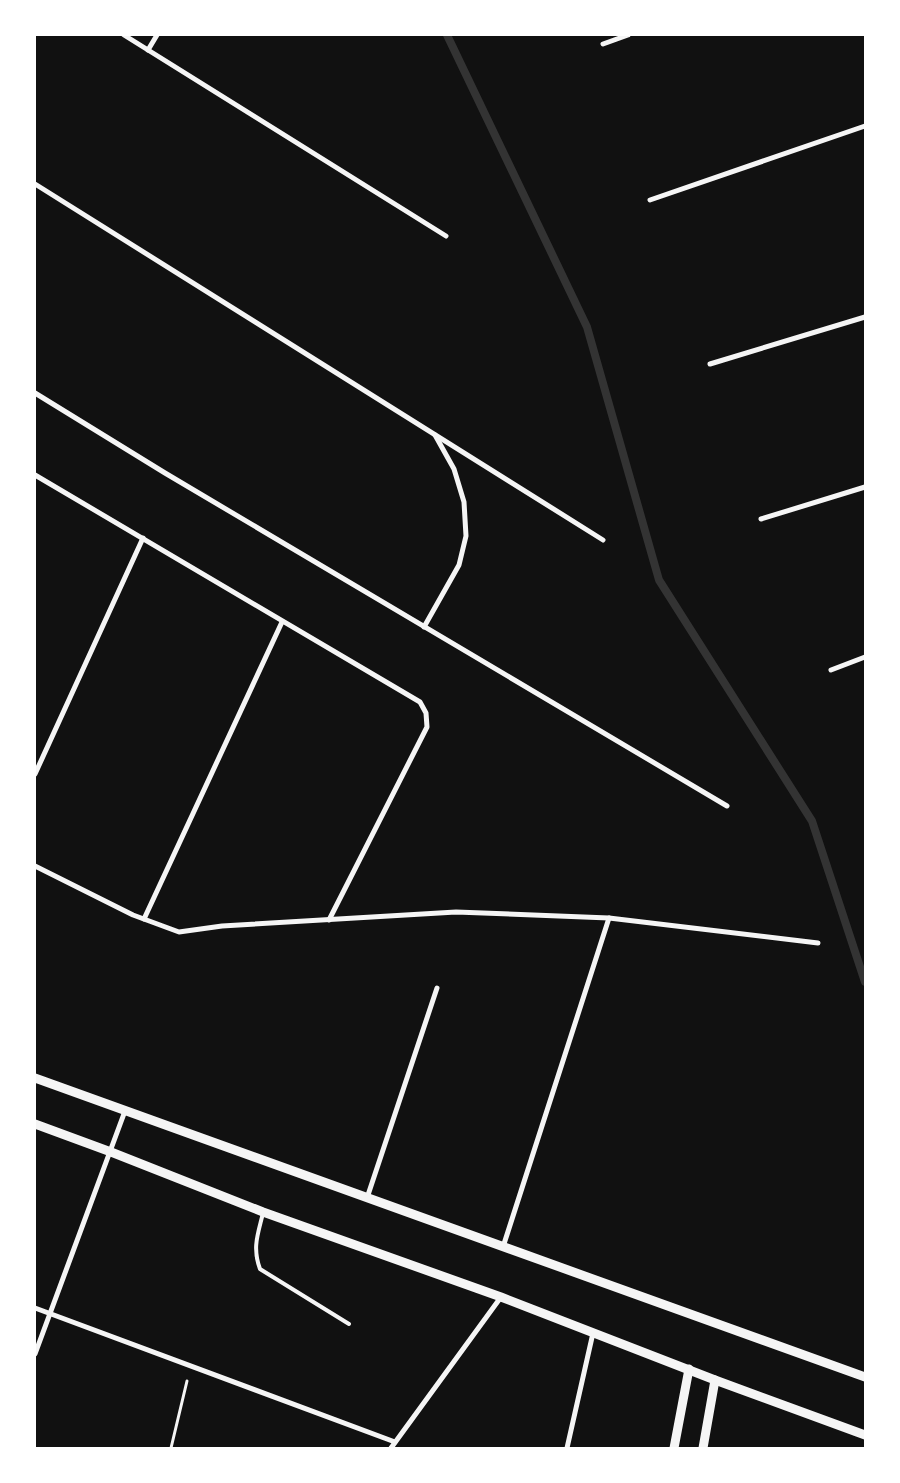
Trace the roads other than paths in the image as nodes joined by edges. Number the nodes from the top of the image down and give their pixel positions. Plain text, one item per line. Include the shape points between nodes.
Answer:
1 (124, 35) edge
2 (157, 35) edge
3 (628, 35) edge
4 (603, 44) dead end
5 (148, 50) junction
6 (865, 126) edge
7 (35, 184) edge
8 (650, 200) dead end
9 (446, 236) dead end
10 (865, 317) edge
11 (710, 364) dead end
12 (35, 393) edge
13 (434, 435) junction
14 (35, 475) edge
15 (865, 487) edge
16 (761, 519) dead end
17 (143, 538) junction
18 (603, 540) dead end
19 (282, 622) junction
20 (424, 627) junction
21 (865, 657) edge
22 (831, 670) dead end
23 (35, 774) edge
24 (727, 806) dead end
25 (35, 866) edge
26 (609, 918) junction
27 (144, 919) junction
28 (329, 920) junction
29 (818, 944) dead end
30 (437, 988) dead end
31 (35, 1078) edge
32 (125, 1111) junction
33 (35, 1124) edge
34 (111, 1152) junction
35 (367, 1198) junction
36 (263, 1212) junction
37 (503, 1247) junction
38 (501, 1297) junction
39 (35, 1308) edge
40 (51, 1313) junction
41 (350, 1324) dead end
42 (593, 1333) junction
43 (35, 1354) edge
44 (689, 1369) junction
45 (865, 1377) edge
46 (715, 1380) junction
47 (865, 1435) edge
48 (395, 1442) junction
49 (391, 1448) edge
50 (567, 1448) edge
51 (674, 1448) edge
52 (703, 1448) edge

1 - 5 street
2 - 5 street
3 - 4 street
5 - 9 street
6 - 8 street
7 - 13 street
10 - 11 street
12 - 20 street
13 - 18 street
13 - 20 street via 454,469 464,502 466,536 459,565
14 - 17 street
15 - 16 street
17 - 19 street
17 - 23 street
19 - 27 street
19 - 28 street via 420,702 426,713 427,727
20 - 24 street
21 - 22 street
25 - 27 street
26 - 28 street via 456,912
26 - 29 street
26 - 37 street
27 - 28 street via 179,932 222,926
30 - 35 street
31 - 32 street
32 - 34 street
32 - 35 street
33 - 34 street
34 - 36 street
34 - 40 street
35 - 37 street
36 - 38 street
36 - 41 lane via 255,1255 260,1269
37 - 45 street
38 - 42 street
38 - 48 street
39 - 40 street
40 - 43 street
40 - 48 street
42 - 44 street
42 - 50 street
44 - 46 street
44 - 51 street
46 - 47 street
46 - 52 street
48 - 49 street

